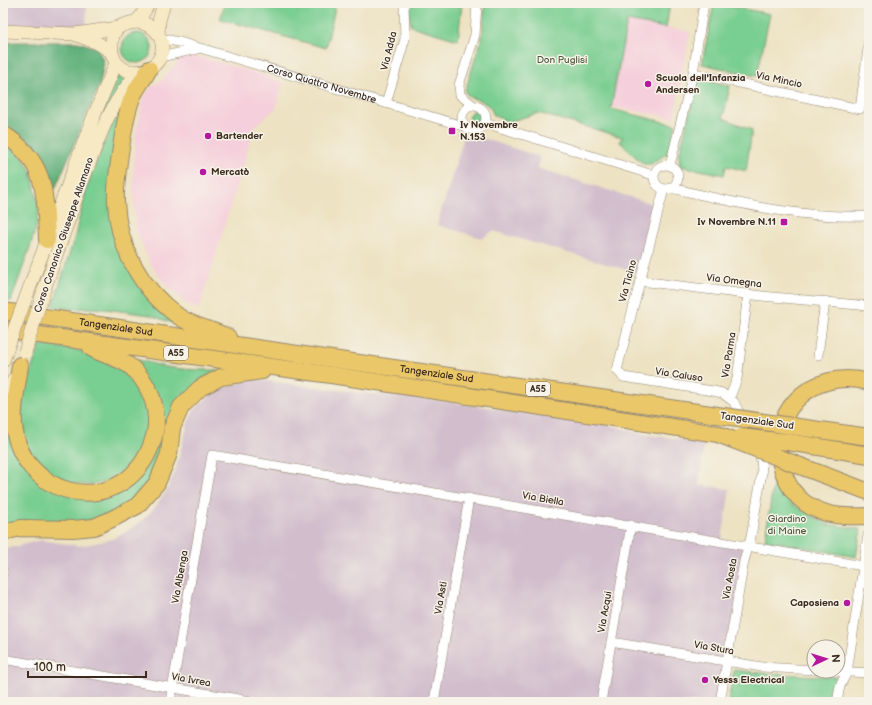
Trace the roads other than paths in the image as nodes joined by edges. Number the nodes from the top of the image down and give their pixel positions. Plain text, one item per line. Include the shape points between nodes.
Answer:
1 (149, 3) edge
2 (164, 3) edge
3 (404, 3) edge
4 (477, 3) edge
5 (704, 3) edge
6 (136, 22) junction
7 (117, 28) junction
8 (3, 31) edge
9 (75, 34) junction
10 (159, 36) junction
11 (869, 41) edge
12 (201, 48) junction
13 (114, 57) junction
14 (160, 57) junction
15 (144, 70) junction
16 (693, 73) junction
17 (386, 103) junction
18 (473, 105) junction
19 (462, 117) junction
20 (442, 120) junction
21 (486, 123) junction
22 (466, 127) junction
23 (3, 134) edge
24 (670, 165) junction
25 (654, 175) junction
26 (667, 188) junction
27 (869, 216) edge
28 (47, 240) junction
29 (640, 280) junction
30 (748, 294) junction
31 (825, 301) junction
32 (869, 306) edge
33 (3, 311) edge
34 (3, 330) edge
35 (73, 339) junction
36 (247, 347) junction
37 (5, 355) edge
38 (818, 355) dead end
39 (22, 358) junction
40 (280, 368) junction
41 (624, 377) joint
42 (869, 382) edge
43 (730, 397) junction
44 (3, 405) edge
45 (718, 434) junction
46 (869, 437) edge
47 (212, 455) joint
48 (869, 455) edge
49 (869, 492) edge
50 (469, 498) junction
51 (869, 516) edge
52 (631, 526) junction
53 (3, 532) edge
54 (868, 535) edge
55 (748, 547) junction
56 (866, 567) edge
57 (611, 642) junction
58 (3, 659) edge
59 (727, 661) junction
60 (806, 670) edge
61 (847, 672) junction
62 (869, 673) edge
63 (172, 688) junction
64 (170, 702) edge
65 (256, 702) edge
66 (434, 702) edge
67 (601, 702) edge
68 (720, 702) edge
69 (838, 702) edge

1 - 6 main road
2 - 10 main road via 159,21
3 - 17 street, Via Adda via 405,39
4 - 18 street via 475,35 459,84 460,95
5 - 16 street
6 - 7 main road
6 - 10 main road via 149,24
7 - 9 main road
7 - 13 main road via 113,36
8 - 9 main road
9 - 13 main road via 98,43
10 - 12 street, Corso Quattro Novembre
10 - 14 main road via 162,44
11 - 16 street, Via Mincio via 860,109
12 - 14 street, Corso Quattro Novembre via 178,51
12 - 17 street, Corso Quattro Novembre
13 - 15 main road via 127,71
13 - 28 main road, Corso Canonico Giuseppe Allamano
14 - 15 main road
15 - 36 highway via 128,111 116,185 118,220 125,249 142,280 170,309 193,324 221,333
15 - 39 main road, Corso Canonico Giuseppe Allamano, bridge via 130,82 104,124 66,224
16 - 24 street
17 - 20 street, Corso Quattro Novembre
18 - 19 street via 466,109
18 - 21 street via 483,109
19 - 20 street, Corso Quattro Novembre
19 - 22 street
20 - 22 street, Corso Quattro Novembre
21 - 22 street via 477,129
21 - 25 street
23 - 28 highway via 24,150 33,160 39,173 45,201
24 - 25 street via 660,166
24 - 26 street via 678,174 677,182
25 - 26 street via 657,185
26 - 27 street via 789,213
26 - 29 street, Via Ticino
28 - 37 main road, Corso Canonico Giuseppe Allamano, bridge
29 - 30 street, Via Omegna
29 - 41 street, Via Ticino via 617,370
30 - 31 street, Via Omegna
30 - 43 street, Via Parma via 737,379
31 - 32 street, Via Omegna
31 - 38 street
33 - 36 highway, Tangenziale Sud / A55
34 - 35 highway, Tangenziale Sud / A55
35 - 39 highway via 121,360 132,368 147,387 153,400 156,425 150,449 134,472 112,487 83,493 69,491 54,486 29,466 16,439 14,424
35 - 40 highway, Tangenziale Sud / A55
36 - 46 highway, Tangenziale Sud / A55, bridge
39 - 44 main road, Corso Canonico Giuseppe Allamano
40 - 45 highway, Tangenziale Sud / A55
40 - 53 highway via 222,377 200,388 182,406 172,428 168,454 157,483 137,506 94,527 21,528
41 - 43 street, Via Caluso via 713,391
42 - 51 highway via 841,378 825,381 805,392 785,417 778,450 785,478 796,496 805,504 836,516
43 - 55 street, Via Aosta via 760,460 762,472
45 - 48 highway, Tangenziale Sud / A55, bridge
45 - 49 highway, bridge
47 - 50 street, Via Biella
47 - 63 street, Via Albenga
50 - 52 street, Via Biella
50 - 66 street, Via Asti
52 - 55 street, Via Biella
52 - 57 street, Via Acqui
54 - 56 street
55 - 56 street, Via Biella
55 - 59 street, Via Aosta
56 - 61 street
57 - 59 street, Via Stura
57 - 67 street, Via Acqui
58 - 63 street, Via Ivrea
59 - 60 street, Via Stura via 762,667
59 - 68 street, Via Aosta
61 - 62 street
61 - 69 street via 841,682
63 - 64 street, Via Albenga
63 - 65 street, Via Ivrea

